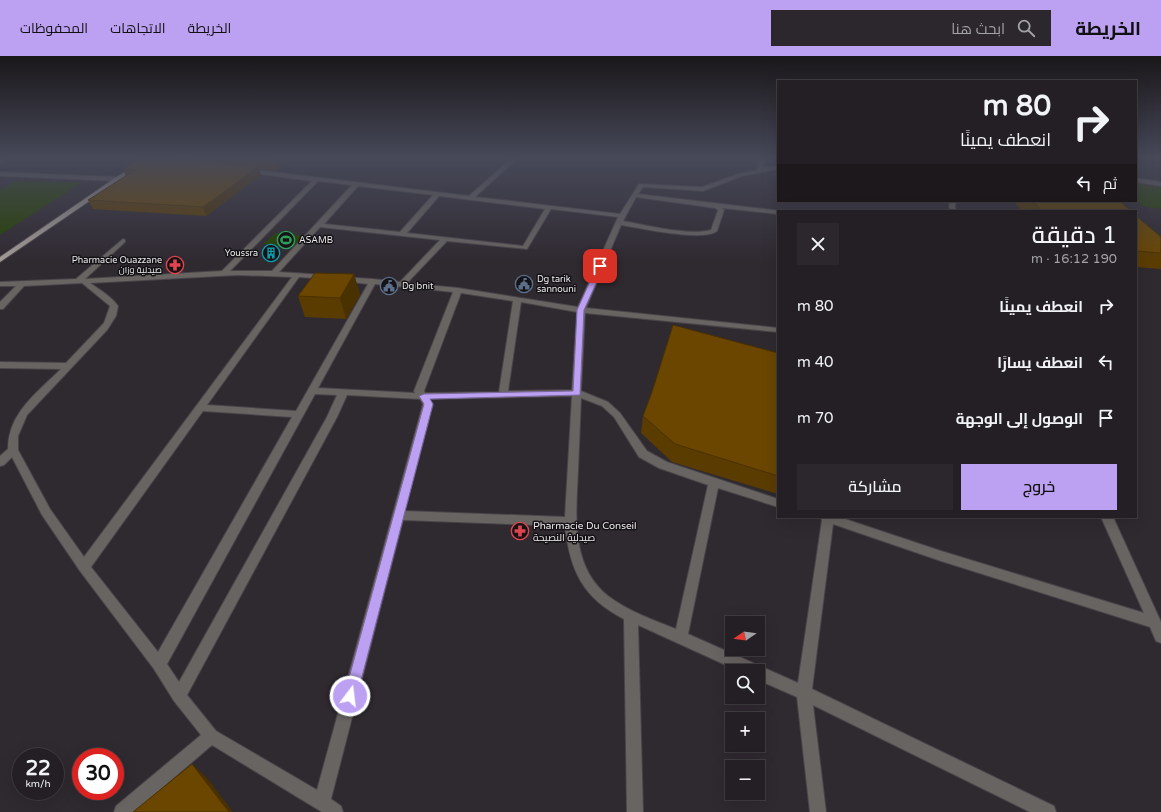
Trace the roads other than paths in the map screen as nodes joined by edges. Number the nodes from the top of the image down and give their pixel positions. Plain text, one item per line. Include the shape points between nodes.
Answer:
1 (98, 192) edge
2 (304, 192) edge
3 (349, 192) edge
4 (424, 192) edge
5 (477, 192) edge
6 (636, 192) edge
7 (701, 192) edge
8 (438, 194) junction
9 (634, 196) junction
10 (471, 197) junction
11 (698, 204) junction
12 (548, 207) junction
13 (777, 212) edge
14 (621, 220) junction
15 (319, 224) junction
16 (402, 234) junction
17 (445, 239) junction
18 (123, 242) dead end
19 (0, 260) edge
20 (224, 273) junction
21 (274, 273) junction
22 (297, 275) junction
23 (373, 281) junction
24 (80, 282) junction
25 (23, 283) junction
26 (0, 284) edge
27 (402, 284) junction
28 (458, 290) junction
29 (517, 300) junction
30 (0, 307) edge
31 (581, 310) junction
32 (777, 330) edge
33 (0, 365) edge
34 (68, 366) junction
35 (312, 392) junction
36 (343, 393) junction
37 (578, 393) junction
38 (503, 395) junction
39 (424, 396) junction
40 (200, 408) junction
41 (300, 414) junction
42 (13, 450) junction
43 (0, 462) edge
44 (714, 483) junction
45 (777, 503) edge
46 (398, 515) junction
47 (827, 518) edge
48 (830, 518) edge
49 (1107, 518) edge
50 (570, 522) junction
51 (84, 567) junction
52 (631, 617) junction
53 (1154, 622) junction
54 (1161, 637) edge
55 (681, 638) junction
56 (159, 664) junction
57 (739, 664) edge
58 (765, 676) edge
59 (804, 693) junction
60 (179, 696) junction
61 (212, 736) junction
62 (322, 802) junction
63 (122, 812) edge
64 (335, 812) edge
65 (635, 812) edge
66 (818, 812) edge
67 (1048, 812) edge

1 - 19 main road
2 - 20 street
3 - 15 street
4 - 8 street
5 - 10 street
6 - 9 street
7 - 11 street
8 - 10 street
8 - 16 street
9 - 11 street
9 - 14 street
10 - 12 street
11 - 13 street
11 - 14 street via 720,208 713,232 681,232
12 - 14 street
12 - 17 street via 525,248
14 - 31 street
15 - 16 street
15 - 21 street
16 - 17 street
17 - 27 street
18 - 24 street
20 - 21 street
20 - 24 street
21 - 22 street
22 - 23 street
22 - 40 street
23 - 27 street
23 - 35 street
24 - 25 street
24 - 34 street via 110,301 114,306 114,312 104,328
25 - 26 street
25 - 30 street
27 - 28 street
28 - 29 street
28 - 39 street via 420,391
29 - 31 street
29 - 38 street
31 - 32 street
31 - 37 street
33 - 34 street
34 - 42 street via 23,413 13,436
35 - 36 street
35 - 41 street
36 - 39 street
36 - 60 street
37 - 38 street
37 - 44 street via 605,404 617,414 643,454 663,465
37 - 50 street
38 - 39 street
39 - 46 street via 428,404
40 - 41 street
40 - 51 street
41 - 56 street
42 - 43 street
42 - 51 street via 46,512
44 - 45 street
44 - 55 street
46 - 50 street
46 - 62 street
47 - 59 street
48 - 53 street via 941,556
49 - 53 street
50 - 52 street via 577,563 588,584 604,601
51 - 56 street
52 - 55 street
52 - 65 street
53 - 54 street
55 - 57 street
56 - 60 street
58 - 59 street
59 - 66 street
59 - 67 street
60 - 61 street
61 - 62 street
61 - 63 street
62 - 64 street

